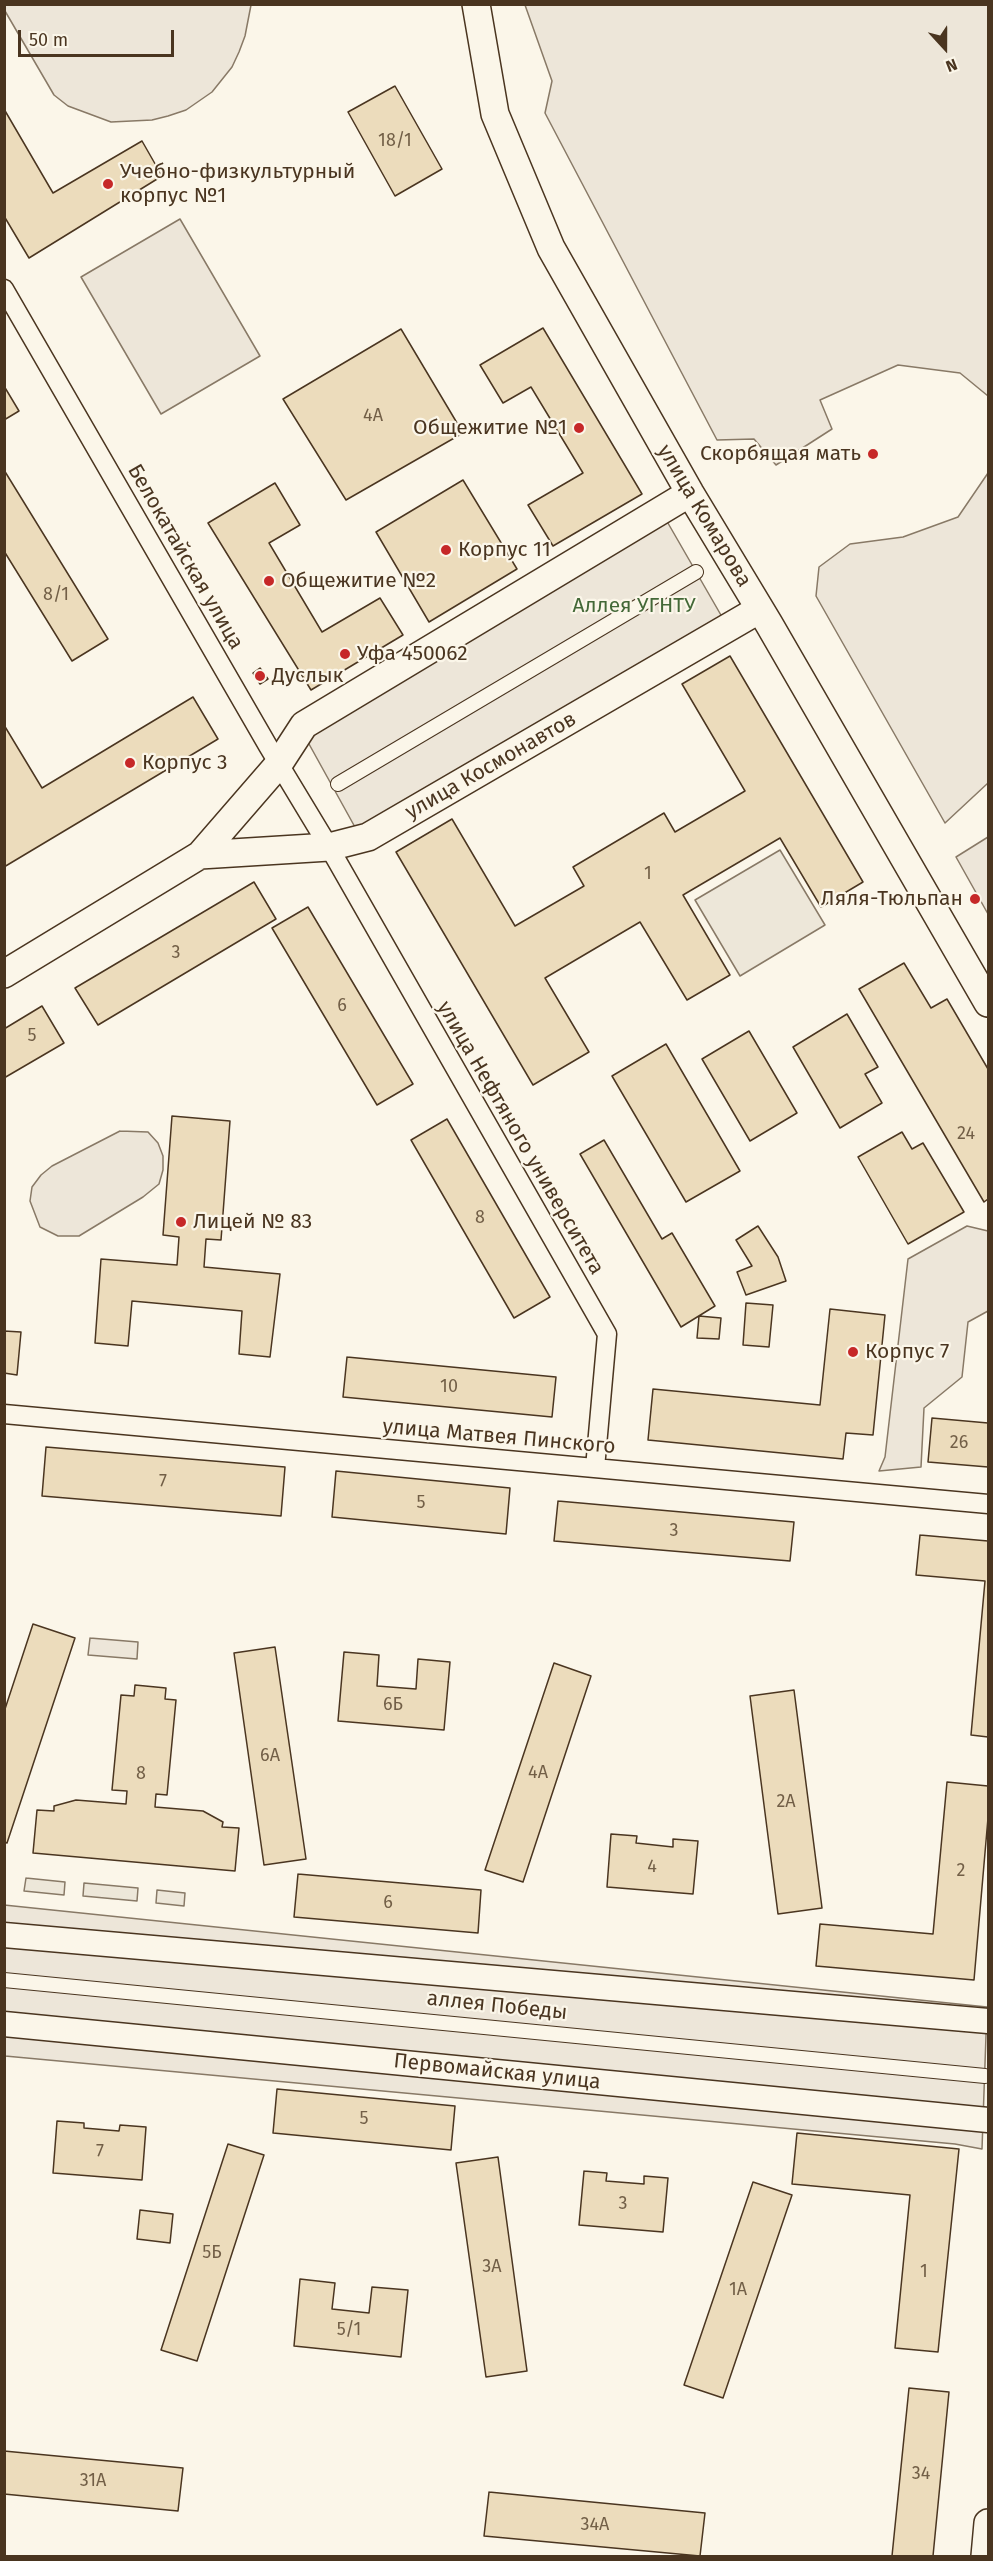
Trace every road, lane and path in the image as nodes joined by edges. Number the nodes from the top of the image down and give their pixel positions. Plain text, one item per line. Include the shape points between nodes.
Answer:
1 (476, 4) edge
2 (4, 289) edge
3 (690, 493) junction
4 (696, 572) dead end
5 (760, 609) junction
6 (278, 765) junction
7 (338, 784) dead end
8 (329, 847) junction
9 (200, 855) junction
10 (4, 974) edge
11 (988, 1004) edge
12 (4, 1414) edge
13 (595, 1468) junction
14 (988, 1504) edge
15 (4, 1935) edge
16 (4, 1980) edge
17 (988, 2020) edge
18 (4, 2024) edge
19 (985, 2076) dead end
20 (988, 2120) edge
21 (988, 2523) edge
22 (985, 2556) edge

1 - 3 main road, улица Комарова via 495,114 551,248
2 - 6 street, Белокатайская улица
3 - 5 main road, улица Комарова
3 - 6 main road, улица Космонавтов via 304,725
4 - 7 street
5 - 8 main road, улица Космонавтов via 368,837
5 - 11 main road, улица Комарова
6 - 8 street, Белокатайская улица
6 - 9 main road, улица Космонавтов
8 - 9 main road, улица Космонавтов
8 - 13 street, улица Нефтяного университета via 607,1334
9 - 10 main road, улица Космонавтов
12 - 13 street, улица Матвея Пинского
13 - 14 street, улица Матвея Пинского
15 - 17 street
16 - 19 street, аллея Победы
18 - 20 street, Первомайская улица
21 - 22 main road

